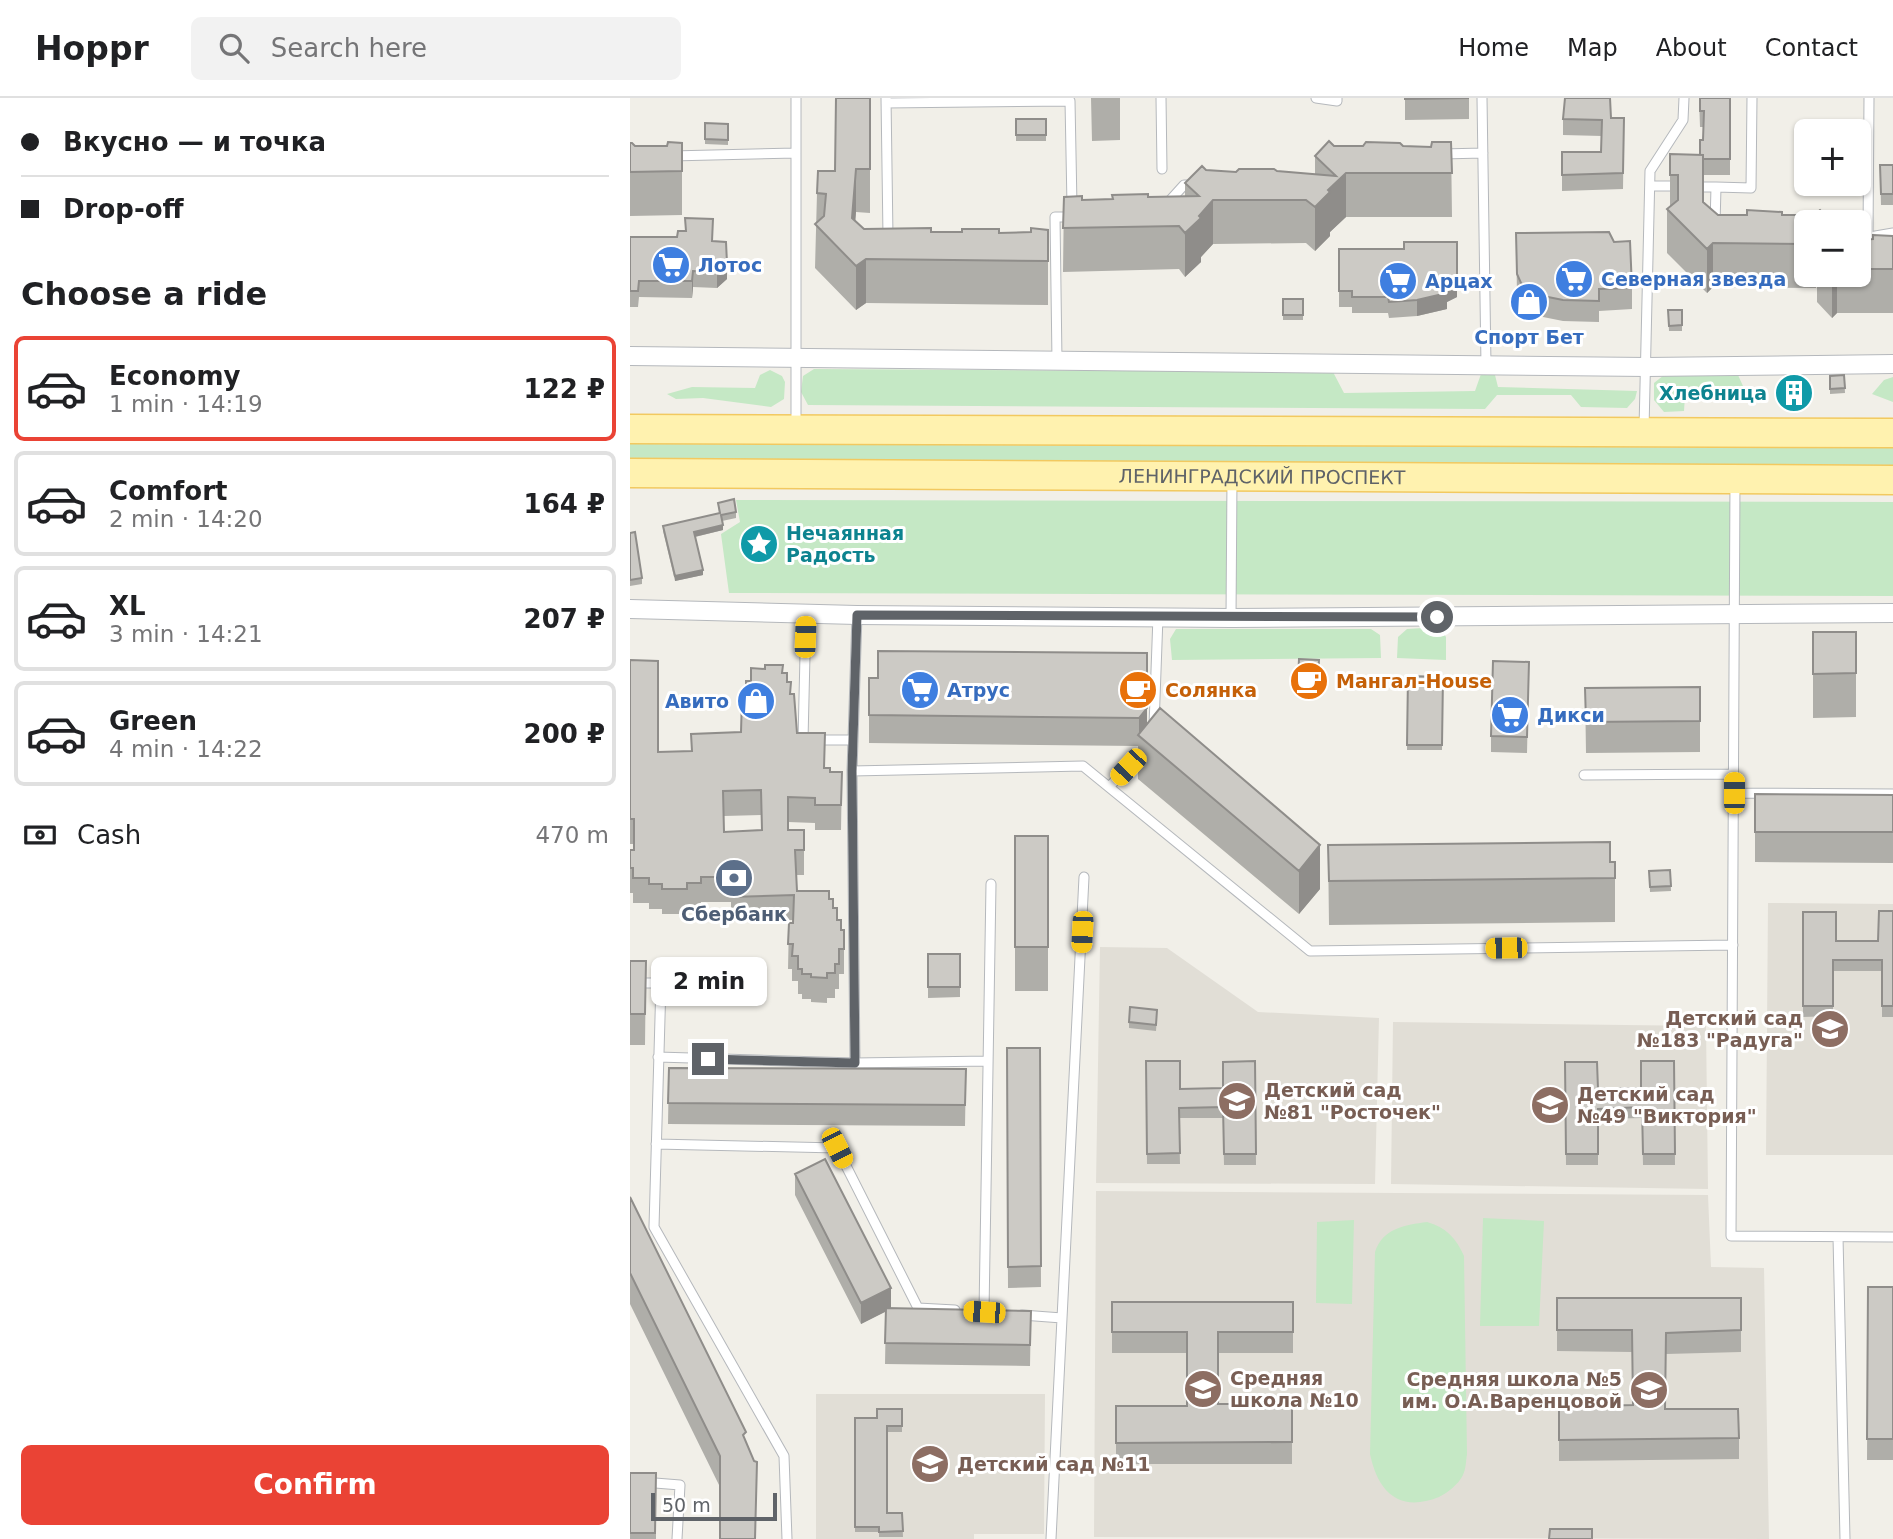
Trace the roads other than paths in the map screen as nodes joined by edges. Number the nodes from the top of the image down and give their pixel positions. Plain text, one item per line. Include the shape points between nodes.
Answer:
1 (796, 98) edge
2 (1161, 98) edge
3 (1316, 98) edge
4 (1338, 98) edge
5 (1482, 98) edge
6 (1684, 98) edge
7 (1752, 98) edge
8 (1869, 98) edge
9 (886, 101) edge
10 (796, 153) junction
11 (1483, 153) junction
12 (1431, 155) edge
13 (655, 156) edge
14 (1162, 169) dead end
15 (1198, 185) edge
16 (1650, 186) junction
17 (1716, 187) junction
18 (1864, 210) edge
19 (1158, 214) edge
20 (1085, 216) edge
21 (1073, 217) junction
22 (1893, 233) edge
23 (1721, 235) edge
24 (902, 236) edge
25 (1871, 237) edge
26 (1042, 238) edge
27 (1056, 238) junction
28 (630, 356) edge
29 (796, 359) junction
30 (1057, 361) junction
31 (1893, 364) edge
32 (1486, 365) junction
33 (1647, 366) junction
34 (630, 429) edge
35 (796, 430) junction
36 (1644, 432) junction
37 (1893, 433) edge
38 (630, 473) edge
39 (1233, 478) junction
40 (1735, 479) junction
41 (1893, 480) edge
42 (630, 609) edge
43 (806, 613) junction
44 (1893, 613) edge
45 (1734, 614) junction
46 (857, 615) junction
47 (1158, 616) junction
48 (1231, 618) junction
49 (853, 740) junction
50 (852, 771) junction
51 (1734, 774) junction
52 (1584, 775) dead end
53 (1109, 787) junction
54 (1734, 793) junction
55 (1893, 794) edge
56 (1084, 877) dead end
57 (990, 884) dead end
58 (1733, 945) junction
59 (630, 983) edge
60 (659, 1057) junction
61 (988, 1062) junction
62 (855, 1063) junction
63 (656, 1144) junction
64 (1838, 1237) junction
65 (1893, 1237) edge
66 (984, 1312) junction
67 (997, 1313) edge
68 (1010, 1314) edge
69 (1062, 1318) junction
70 (630, 1481) edge
71 (677, 1539) edge
72 (787, 1539) edge
73 (1051, 1539) edge
74 (1845, 1539) edge

1 - 10 lane
2 - 14 lane
3 - 4 lane
5 - 11 lane
6 - 16 lane via 1683,120 1650,170
7 - 17 lane via 1751,188
8 - 18 lane
9 - 21 lane via 1070,101
9 - 24 lane via 888,236
10 - 13 lane
10 - 29 lane
11 - 12 lane
11 - 32 lane
15 - 19 lane via 1184,185
16 - 17 lane
16 - 33 lane
17 - 23 lane via 1715,229
20 - 21 lane
21 - 27 lane via 1055,217
22 - 25 lane
26 - 27 lane
27 - 30 lane
28 - 29 street
29 - 30 street
29 - 35 lane
30 - 32 street
31 - 33 street
32 - 33 street
33 - 36 lane
34 - 35 main road
35 - 36 main road
36 - 37 main road
38 - 39 main road, ЛЕНИНГРАДСКИЙ ПРОСПЕКТ
39 - 40 main road, ЛЕНИНГРАДСКИЙ ПРОСПЕКТ
39 - 48 lane
40 - 41 main road, ЛЕНИНГРАДСКИЙ ПРОСПЕКТ
40 - 45 lane
42 - 43 street
43 - 46 street
43 - 49 lane via 803,740
44 - 45 street
45 - 48 street
45 - 51 lane
46 - 47 street
46 - 49 lane
47 - 48 street
47 - 53 lane via 1154,739
49 - 50 lane
50 - 53 lane via 1083,766
50 - 62 lane
51 - 52 lane
51 - 54 lane
53 - 58 lane via 1310,951
54 - 55 lane
54 - 58 lane
56 - 69 lane
57 - 61 lane
58 - 64 lane via 1731,1236
59 - 60 lane via 660,983
60 - 62 lane
60 - 63 lane
61 - 62 lane
61 - 66 lane
63 - 66 lane via 837,1148 918,1308
63 - 72 lane via 654,1227 784,1455
64 - 65 lane
64 - 74 lane
66 - 67 lane
68 - 69 lane
69 - 73 lane
70 - 71 lane via 680,1485

